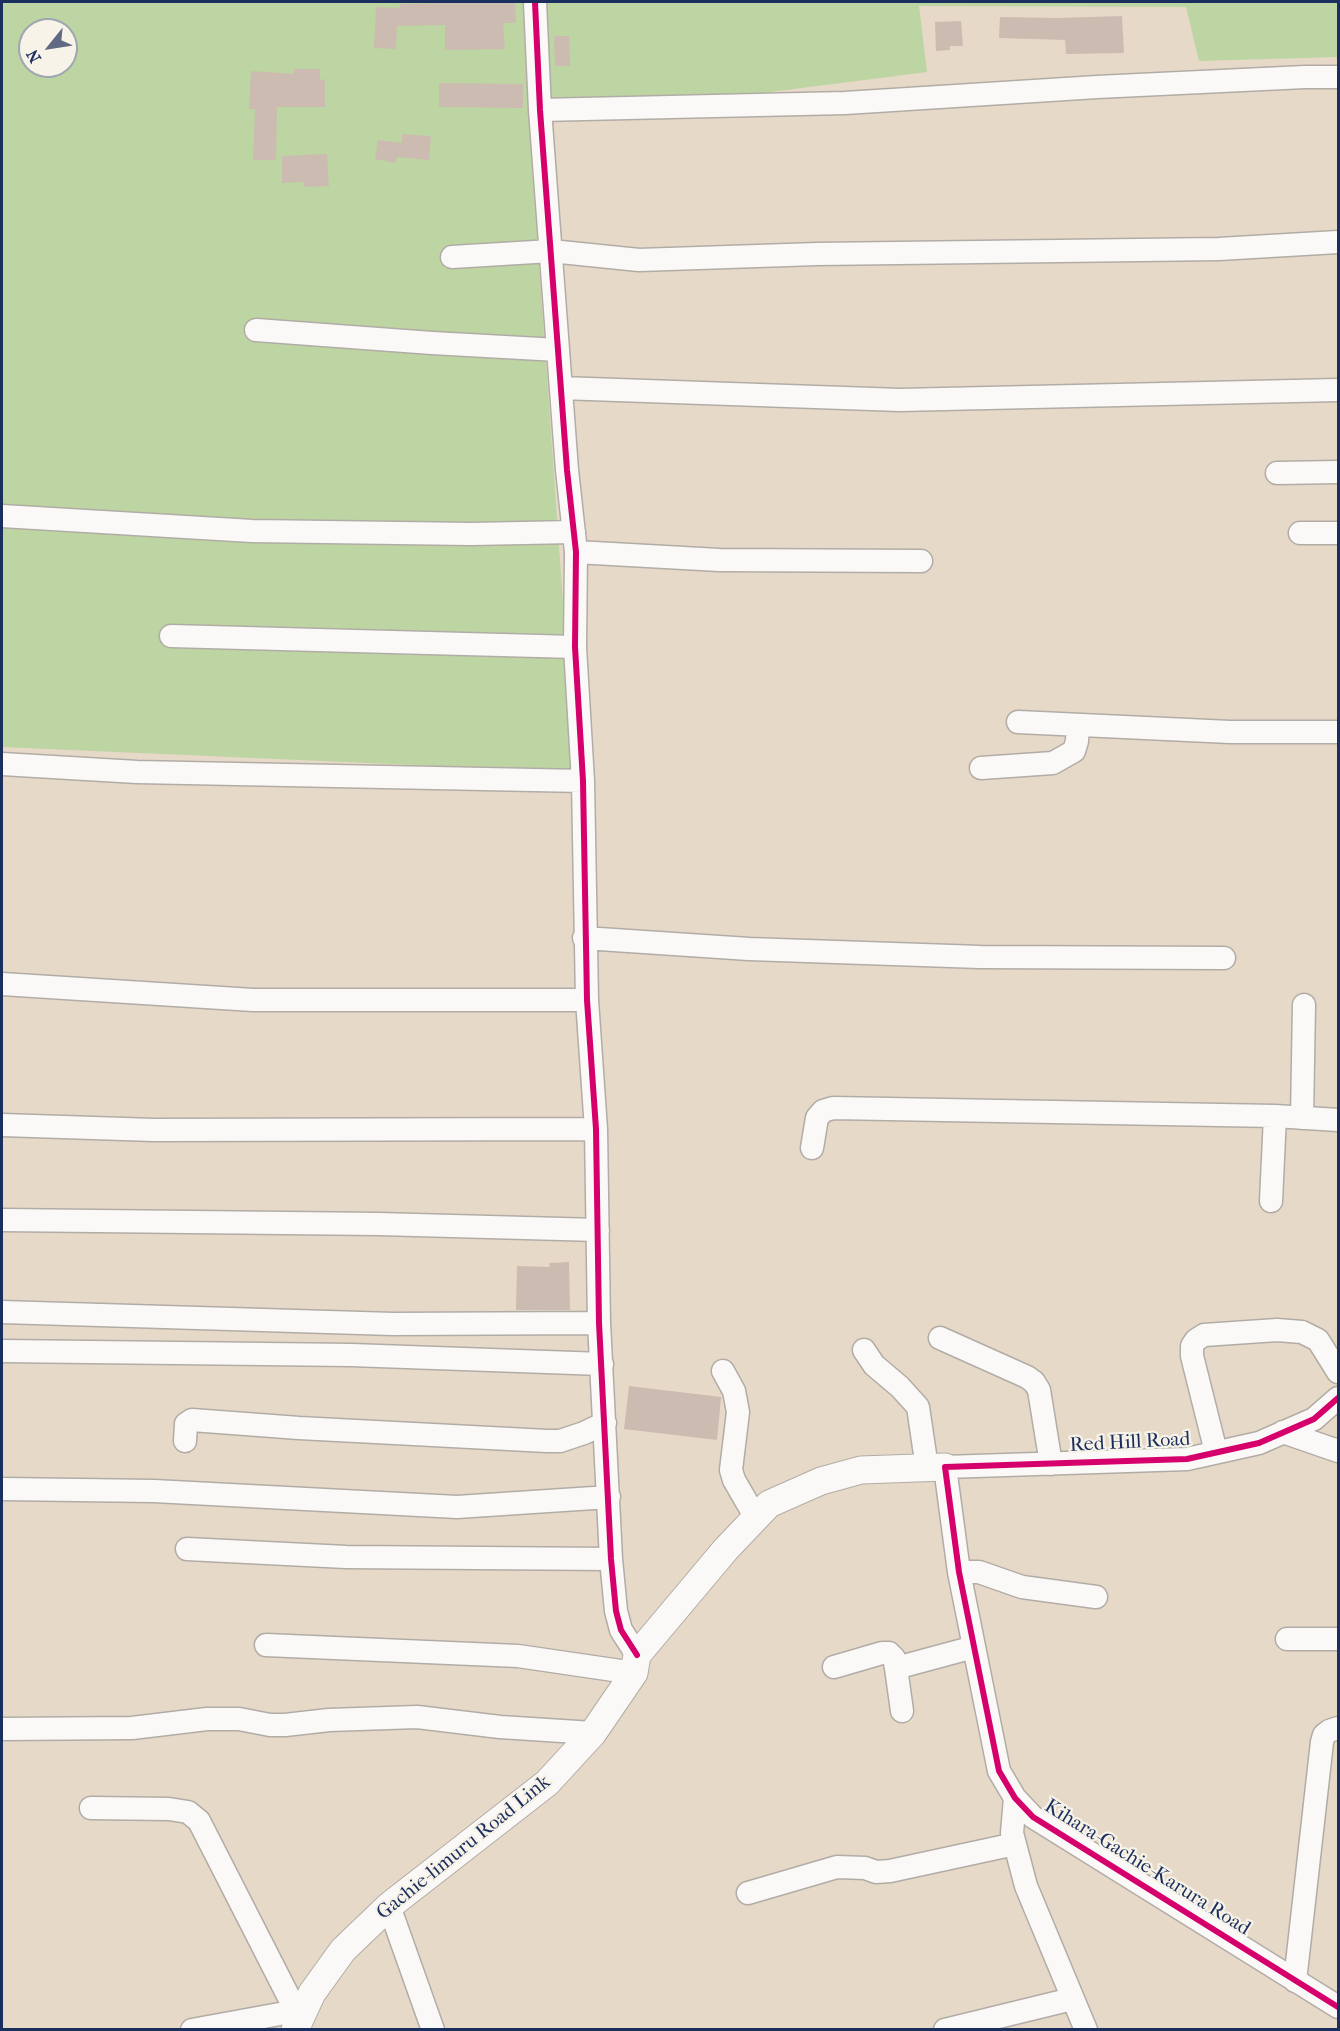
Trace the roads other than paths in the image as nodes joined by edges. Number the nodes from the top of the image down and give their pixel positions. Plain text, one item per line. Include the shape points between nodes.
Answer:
1 (535, 2) edge
2 (1338, 77) edge
3 (540, 110) junction
4 (1338, 242) edge
5 (551, 251) junction
6 (452, 257) dead end
7 (256, 330) dead end
8 (558, 350) junction
9 (561, 388) junction
10 (1338, 390) edge
11 (1338, 472) edge
12 (1277, 473) dead end
13 (2, 516) edge
14 (1300, 532) dead end
15 (1338, 533) edge
16 (575, 542) junction
17 (921, 561) dead end
18 (171, 636) dead end
19 (575, 647) junction
20 (1018, 722) dead end
21 (1078, 726) junction
22 (1338, 732) edge
23 (2, 764) edge
24 (981, 768) dead end
25 (582, 781) junction
26 (584, 938) junction
27 (1224, 958) dead end
28 (2, 984) edge
29 (586, 1000) junction
30 (1304, 1005) dead end
31 (1275, 1116) junction
32 (1302, 1118) junction
33 (1338, 1120) edge
34 (2, 1125) edge
35 (596, 1129) junction
36 (812, 1148) dead end
37 (1271, 1201) dead end
38 (2, 1220) edge
39 (598, 1230) junction
40 (2, 1312) edge
41 (599, 1323) junction
42 (940, 1338) dead end
43 (2, 1350) edge
44 (864, 1350) dead end
45 (602, 1364) junction
46 (723, 1371) dead end
47 (1338, 1372) edge
48 (1338, 1398) edge
49 (605, 1423) junction
50 (1283, 1432) junction
51 (185, 1441) dead end
52 (1338, 1451) edge
53 (1216, 1452) junction
54 (1051, 1464) junction
55 (936, 1468) junction
56 (2, 1489) edge
57 (609, 1497) junction
58 (756, 1518) junction
59 (187, 1549) dead end
60 (611, 1559) junction
61 (959, 1572) junction
62 (1096, 1597) dead end
63 (1287, 1639) dead end
64 (1338, 1639) edge
65 (266, 1645) dead end
66 (974, 1647) junction
67 (636, 1664) junction
68 (834, 1667) dead end
69 (896, 1668) junction
70 (902, 1711) dead end
71 (1338, 1728) edge
72 (2, 1729) edge
73 (593, 1733) junction
74 (1015, 1798) junction
75 (91, 1808) dead end
76 (1015, 1844) junction
77 (748, 1893) dead end
78 (389, 1906) junction
79 (1295, 1980) junction
80 (1072, 1999) junction
81 (1338, 2007) edge
82 (297, 2020) edge
83 (192, 2030) edge
84 (433, 2030) edge
85 (945, 2030) edge
86 (1086, 2030) edge

1 - 3 street
2 - 3 street via 1097,87 845,104
3 - 5 street
4 - 5 street via 1219,249 639,260
5 - 6 street
5 - 8 street
7 - 8 street
8 - 9 street
9 - 10 street via 900,400
9 - 16 street
11 - 12 street
13 - 16 street via 252,531 471,534
14 - 15 street
16 - 17 street via 719,560
16 - 19 street
18 - 19 street
19 - 25 street
20 - 21 street
21 - 22 street
21 - 24 street via 1074,751 1053,763
23 - 25 street via 137,772
25 - 26 street
26 - 27 street via 968,957
26 - 29 street
28 - 29 street via 253,1000
29 - 35 street
30 - 32 street
31 - 32 street
31 - 36 street via 833,1108 823,1111 818,1118
31 - 37 street
32 - 33 street
34 - 35 street via 154,1130
35 - 39 street
38 - 39 street
39 - 41 street
40 - 41 street via 393,1324
41 - 45 street
42 - 54 street via 1034,1382 1039,1390
43 - 45 street
44 - 55 street, Kihara-Gachie-Karura Road via 874,1365 918,1407
45 - 49 street
46 - 58 street via 734,1391 738,1412 731,1470
47 - 53 street via 1318,1340 1302,1332 1204,1335 1196,1340 1192,1356
48 - 50 street, Red Hill Road via 1314,1419
49 - 51 street via 560,1441 547,1441 192,1420 186,1424
49 - 57 street
50 - 52 street
50 - 53 street, Red Hill Road via 1259,1443
53 - 54 street, Red Hill Road via 1187,1459
54 - 55 street, Red Hill Road
55 - 58 main road, Gachie-limuru Road Link via 861,1470 821,1481 769,1504
55 - 61 street, Kihara-Gachie-Karura Road
56 - 57 street via 154,1491 457,1507
57 - 60 street
58 - 67 main road, Gachie-limuru Road Link via 726,1549
59 - 60 street via 346,1557
60 - 67 street via 616,1611
61 - 62 street via 979,1572 1022,1587
61 - 66 street, Kihara-Gachie-Karura Road
63 - 64 street
65 - 67 street
66 - 69 street
66 - 74 street, Kihara-Gachie-Karura Road via 999,1771
67 - 73 main road, Gachie-limuru Road Link
68 - 69 street via 889,1653
69 - 70 street
71 - 79 street via 1324,1735 1322,1742
72 - 73 street via 132,1728 207,1719 285,1725 417,1717
73 - 78 main road, Gachie-limuru Road Link via 547,1783
74 - 76 street
74 - 79 street, Kihara-Gachie-Karura Road via 1033,1817
75 - 82 street via 169,1809 188,1812 199,1821
76 - 77 street via 890,1871 837,1868
76 - 80 street via 1026,1886
78 - 82 main road, Gachie-limuru Road Link via 343,1950
78 - 84 street
79 - 81 street, Kihara-Gachie-Karura Road
80 - 85 street
80 - 86 street
82 - 83 street

